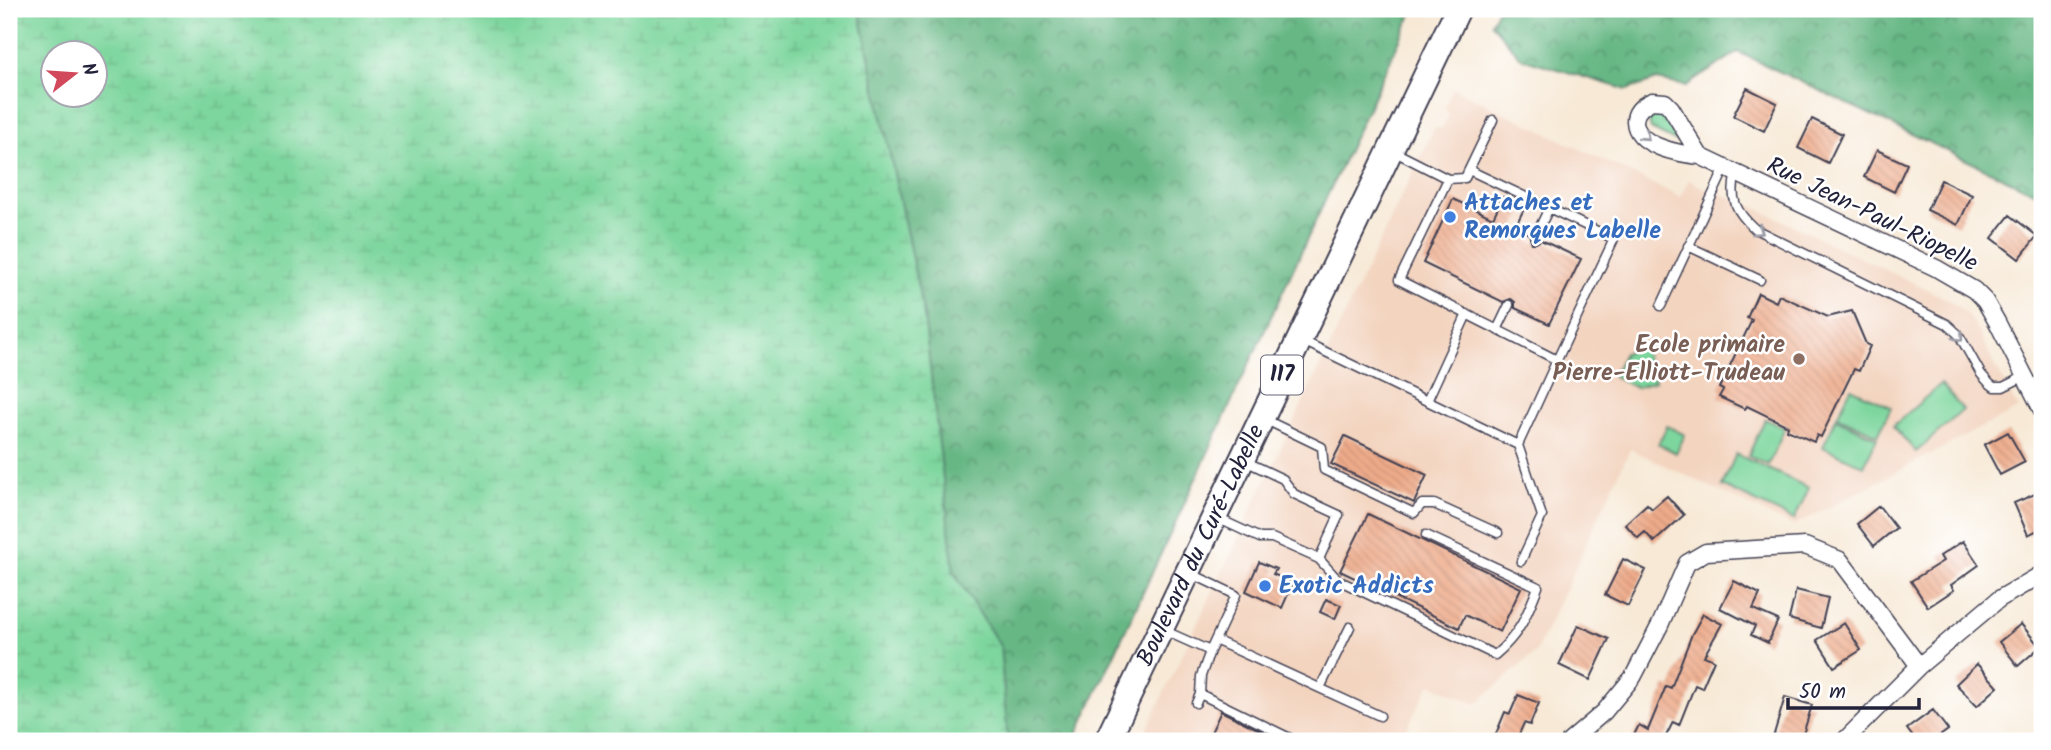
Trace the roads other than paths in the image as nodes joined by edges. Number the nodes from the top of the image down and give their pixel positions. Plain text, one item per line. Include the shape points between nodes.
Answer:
1 (1458, 9) edge
2 (1493, 120) dead end
3 (1390, 150) junction
4 (1700, 156) dead end
5 (1469, 170) junction
6 (1731, 171) junction
7 (1448, 179) junction
8 (1549, 208) junction
9 (1535, 237) dead end
10 (1688, 246) junction
11 (1760, 280) dead end
12 (1509, 304) dead end
13 (1661, 306) dead end
14 (1466, 314) junction
15 (1497, 330) junction
16 (1299, 339) junction
17 (1557, 360) junction
18 (2025, 376) junction
19 (1427, 401) junction
20 (2042, 411) edge
21 (1262, 418) junction
22 (1518, 445) junction
23 (1241, 459) junction
24 (1214, 517) junction
25 (1498, 533) dead end
26 (1426, 535) dead end
27 (1319, 559) junction
28 (1521, 561) dead end
29 (1188, 571) junction
30 (2042, 574) edge
31 (1350, 627) dead end
32 (1160, 629) junction
33 (1215, 640) junction
34 (1210, 651) junction
35 (1919, 666) junction
36 (1320, 688) junction
37 (1380, 716) dead end
38 (1117, 738) edge
39 (1296, 741) edge
40 (1570, 741) edge
41 (1844, 741) edge

1 - 3 main road, Boulevard du Curé-Labelle / 117
2 - 5 lane
3 - 7 lane
3 - 16 main road, Boulevard du Curé-Labelle / 117
4 - 6 street, Rue Jean-Paul-Riopelle
5 - 7 lane via 1465,178
5 - 8 lane
6 - 10 lane
6 - 18 street, Rue Jean-Paul-Riopelle via 1974,290 1990,308
6 -> 18 lane via 1736,205 1755,229 1947,324 1965,343 1984,380 1994,387
7 - 14 lane via 1399,280
8 - 9 lane
8 - 17 lane via 1614,239
10 - 11 lane
10 - 13 lane
12 - 15 lane
14 - 15 lane
14 - 19 lane
15 - 17 lane
16 - 19 lane
16 - 21 main road, Boulevard du Curé-Labelle / 117
17 - 22 lane
18 - 20 street, Rue Jean-Paul-Riopelle
19 - 22 lane
21 - 23 main road, Boulevard du Curé-Labelle / 117
21 - 25 lane via 1322,447 1324,470 1414,513 1422,505 1434,504
22 - 28 lane via 1542,516
23 - 24 main road, Boulevard du Curé-Labelle / 117
23 - 27 lane via 1283,479 1294,494 1339,515
24 - 27 lane
24 - 29 main road, Boulevard du Curé-Labelle / 117
26 - 27 lane via 1538,587 1522,627 1495,655 1338,580
29 - 32 main road, Boulevard du Curé-Labelle / 117
29 - 33 lane via 1236,594
30 - 35 street via 1999,599
31 - 36 lane
32 - 34 lane
32 - 38 main road, Boulevard du Curé-Labelle / 117
33 - 34 lane
33 - 36 lane
34 - 39 lane via 1198,699
35 - 40 street via 1840,560 1805,546 1706,552 1687,563 1633,677 1604,712
35 - 41 street
36 - 37 lane

